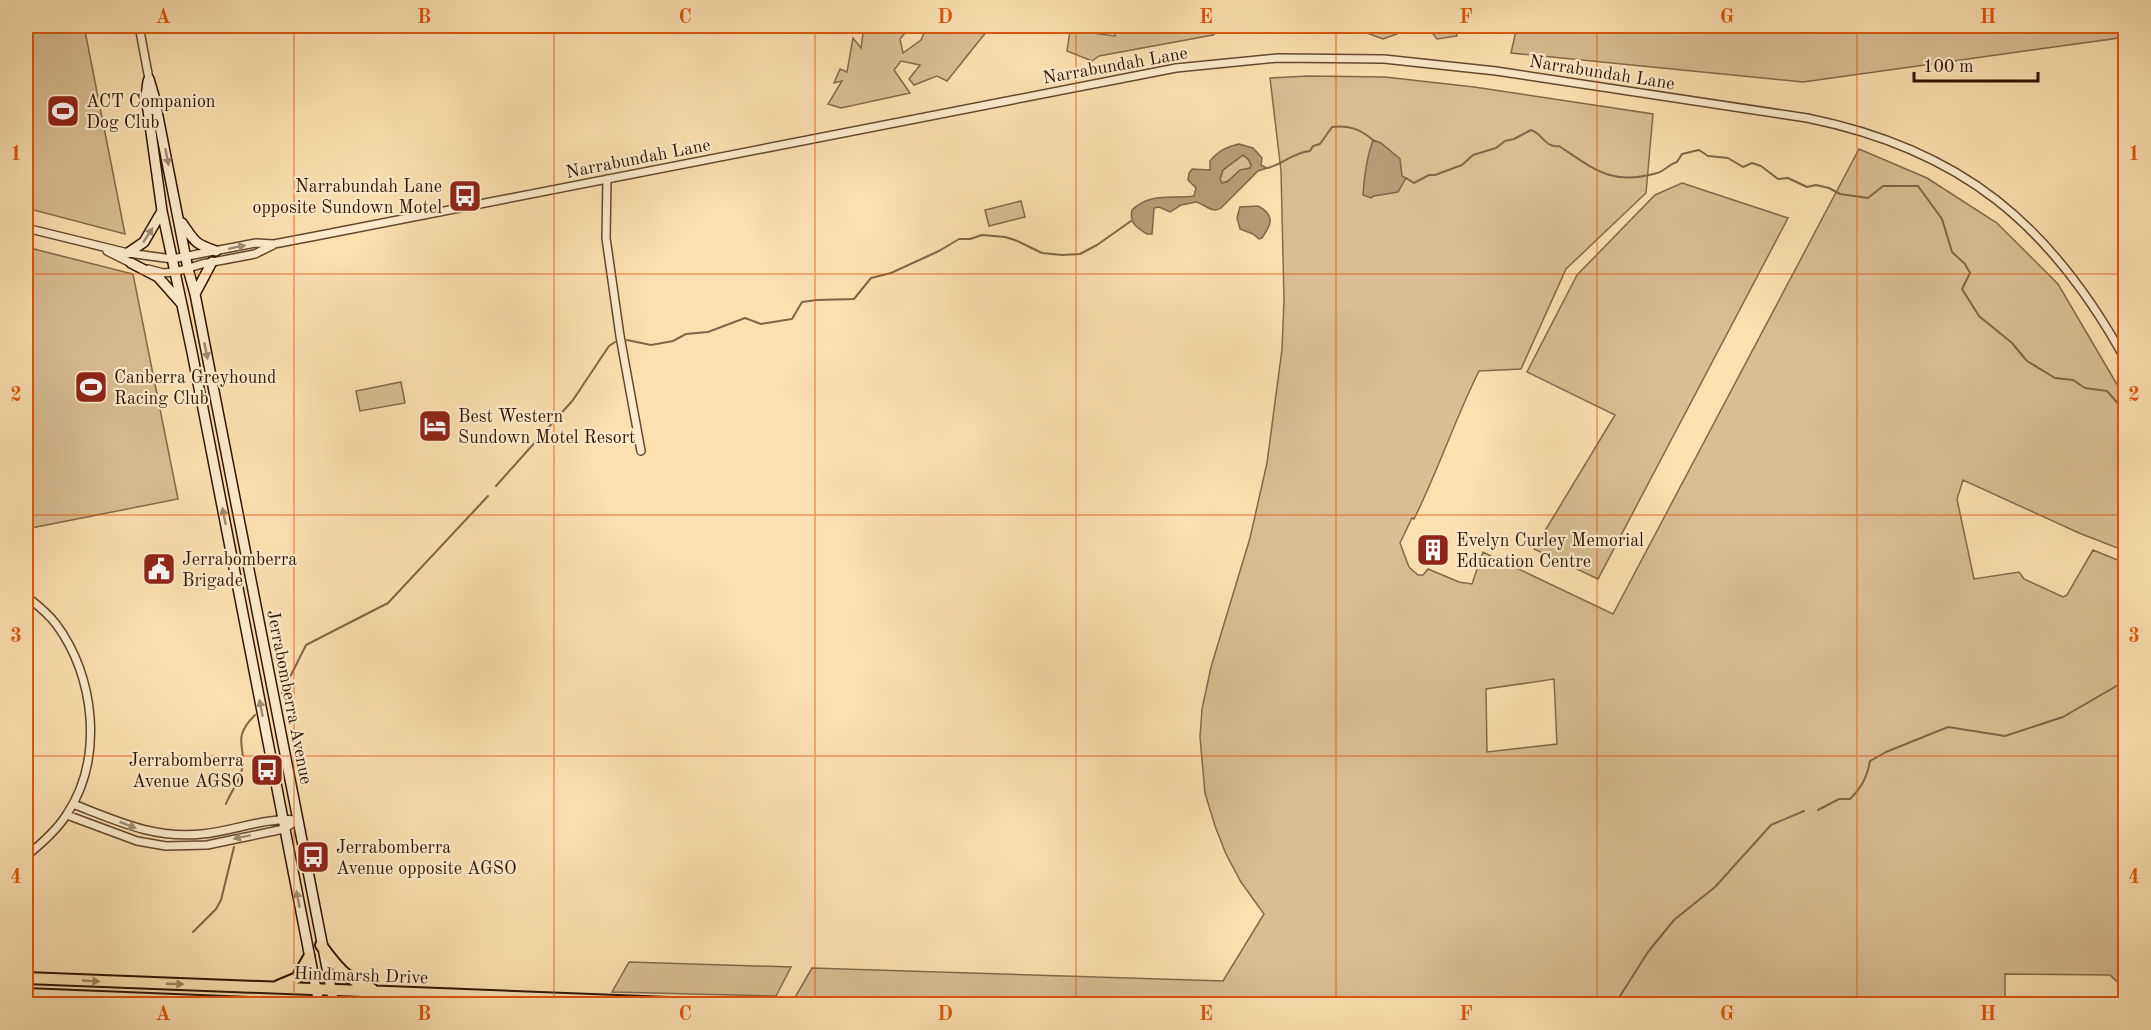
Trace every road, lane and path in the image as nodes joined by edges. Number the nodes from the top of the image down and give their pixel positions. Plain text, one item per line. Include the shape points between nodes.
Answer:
1 (139, 26) edge
2 (149, 79) junction
3 (607, 179) junction
4 (162, 211) junction
5 (179, 219) junction
6 (26, 228) edge
7 (274, 244) junction
8 (97, 246) junction
9 (216, 251) junction
10 (128, 253) junction
11 (186, 258) junction
12 (172, 259) junction
13 (212, 262) junction
14 (131, 263) junction
15 (188, 269) junction
16 (175, 272) junction
17 (195, 294) junction
18 (183, 305) junction
19 (2126, 361) edge
20 (641, 451) dead end
21 (26, 596) edge
22 (292, 796) junction
23 (279, 799) junction
24 (73, 804) junction
25 (67, 815) junction
26 (282, 819) junction
27 (297, 820) junction
28 (284, 829) junction
29 (26, 856) edge
30 (321, 945) junction
31 (309, 957) junction
32 (26, 978) edge
33 (275, 988) junction
34 (315, 989) junction
35 (332, 990) junction
36 (386, 993) junction
37 (26, 994) edge
38 (273, 1005) edge
39 (319, 1005) edge
40 (334, 1005) edge
41 (695, 1005) edge

1 - 2 street, Jerrabomberra Avenue
2 - 4 street, Jerrabomberra Avenue via 146,96
2 -> 5 street, Jerrabomberra Avenue
3 - 7 street, Narrabundah Lane
3 - 19 street, Narrabundah Lane via 1176,68 1299,57 1439,63 1807,118 1867,132 1918,152 1978,186 2039,238 2085,292
3 - 20 street via 606,238
10 -> 4 street via 144,242
4 - 12 street, Jerrabomberra Avenue
5 - 9 street via 194,241
5 - 11 street, Jerrabomberra Avenue
6 - 8 street, Narrabundah Lane
9 -> 7 street, Narrabundah Lane via 256,243
7 - 13 street, Narrabundah Lane via 255,254
8 - 10 street, Narrabundah Lane
8 - 14 street, Narrabundah Lane
9 - 11 street, Narrabundah Lane
10 - 12 street, Narrabundah Lane
11 - 12 street, Narrabundah Lane
11 - 15 street, Jerrabomberra Avenue
12 - 16 street, Jerrabomberra Avenue
13 - 15 street, Narrabundah Lane
13 - 17 street
14 - 16 street, Narrabundah Lane via 163,273
14 - 18 street via 158,277
15 - 16 street, Narrabundah Lane
15 - 17 street, Jerrabomberra Avenue
16 - 18 street, Jerrabomberra Avenue
17 -> 22 street, Jerrabomberra Avenue
23 -> 18 street, Jerrabomberra Avenue
21 - 24 street via 55,623 70,645 84,683 91,724 89,746
22 - 23 street
22 - 27 street, Jerrabomberra Avenue
23 - 26 street, Jerrabomberra Avenue
24 - 25 street
24 -> 26 street via 142,831 168,835 204,834
28 -> 25 street via 207,845 166,846 137,841
25 - 29 street
26 - 27 street
26 - 28 street, Jerrabomberra Avenue
27 - 28 street
27 - 30 street, Jerrabomberra Avenue
31 -> 28 street, Jerrabomberra Avenue
30 - 35 street, Jerrabomberra Avenue
30 - 36 main road via 343,973
31 - 33 main road via 297,978
31 - 34 street, Jerrabomberra Avenue
32 -> 33 main road, Hindmarsh Drive
33 - 34 main road, Hindmarsh Drive
34 - 35 main road, Hindmarsh Drive
34 - 39 street, Jerrabomberra Avenue
35 - 36 main road, Hindmarsh Drive
35 - 40 street, Jerrabomberra Avenue
36 - 41 main road, Hindmarsh Drive
37 - 38 main road

